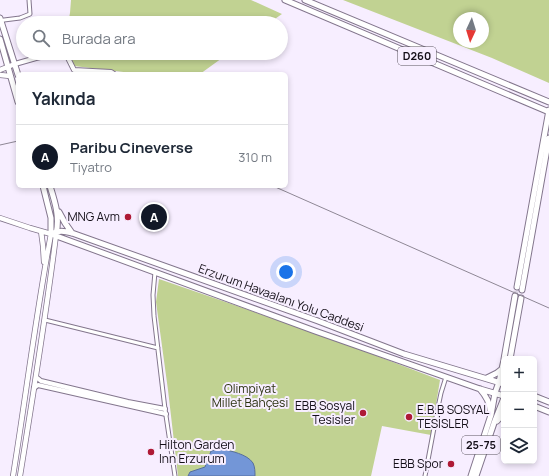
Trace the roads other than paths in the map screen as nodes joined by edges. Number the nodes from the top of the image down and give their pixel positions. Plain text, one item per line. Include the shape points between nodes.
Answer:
1 (29, 0) edge
2 (285, 0) edge
3 (305, 0) edge
4 (25, 16) edge
5 (16, 18) edge
6 (1, 20) edge
7 (0, 39) edge
8 (1, 47) edge
9 (29, 60) edge
10 (69, 60) edge
11 (15, 64) junction
12 (8, 67) junction
13 (0, 70) edge
14 (17, 72) edge
15 (74, 72) edge
16 (0, 75) edge
17 (10, 76) junction
18 (16, 96) edge
19 (549, 102) edge
20 (549, 112) edge
21 (549, 138) edge
22 (44, 188) edge
23 (51, 188) edge
24 (57, 209) junction
25 (0, 218) edge
26 (41, 231) junction
27 (72, 233) junction
28 (55, 234) junction
29 (45, 268) junction
30 (155, 272) junction
31 (247, 296) junction
32 (515, 296) tunnel mouth
33 (521, 298) tunnel mouth
34 (244, 305) junction
35 (36, 318) junction
36 (45, 320) junction
37 (318, 321) junction
38 (331, 326) junction
39 (315, 331) junction
40 (327, 335) junction
41 (158, 348) junction
42 (505, 356) edge
43 (511, 356) edge
44 (501, 369) edge
45 (36, 377) junction
46 (446, 377) junction
47 (486, 378) junction
48 (501, 383) edge
49 (501, 384) edge
50 (34, 388) junction
51 (480, 389) junction
52 (495, 393) junction
53 (501, 396) edge
54 (537, 397) edge
55 (549, 402) edge
56 (501, 405) edge
57 (537, 407) edge
58 (165, 409) junction
59 (549, 412) edge
60 (166, 414) junction
61 (491, 415) junction
62 (501, 416) edge
63 (493, 427) junction
64 (13, 476) edge
65 (20, 476) edge
66 (175, 476) edge
67 (425, 476) edge
68 (470, 476) edge
69 (476, 476) edge

1 - 4 street via 30,14
2 - 20 main road, D260
3 - 19 main road, D260
5 - 6 street
6 - 11 main road
7 - 8 main road
8 - 12 main road
9 - 11 street
10 - 15 street
11 - 12 main road
11 - 14 main road
12 - 13 main road
12 - 17 main road
16 - 17 main road
17 - 18 main road
20 - 21 main road via 519,289
22 - 28 main road
23 - 24 main road
24 - 27 main road
24 - 28 main road
25 - 26 main road
26 - 28 main road
26 - 29 main road
27 - 28 main road, Erzurum Havaalanı Yolu Caddesi via 65,231
27 - 31 main road, Erzurum Havaalanı Yolu Caddesi
28 - 29 main road
28 - 30 main road, Erzurum Havaalanı Yolu Caddesi
28 - 36 main road
29 - 35 main road
30 - 34 main road, Erzurum Havaalanı Yolu Caddesi
30 - 41 street via 153,295
31 - 34 main road
31 - 37 main road, Erzurum Havaalanı Yolu Caddesi
32 - 42 main road, 25-75
33 - 43 main road
34 - 39 main road, Erzurum Havaalanı Yolu Caddesi
35 - 36 main road
35 - 64 main road
36 - 41 street
36 - 45 main road
37 - 38 main road, Erzurum Havaalanı Yolu Caddesi
37 - 39 main road
38 - 40 main road
38 - 47 main road, Erzurum Havaalanı Yolu Caddesi via 404,354
39 - 40 main road, Erzurum Havaalanı Yolu Caddesi
40 - 46 main road, Erzurum Havaalanı Yolu Caddesi
41 - 58 street
44 - 47 main road
45 - 50 main road
45 - 58 street via 48,383
46 - 51 main road, Erzurum Havaalanı Yolu Caddesi
46 - 67 street
47 - 48 main road, Erzurum Havaalanı Yolu Caddesi
49 - 52 main road, 25-75
50 - 60 street via 38,385
50 - 65 main road
51 - 52 main road, Erzurum Havaalanı Yolu Caddesi
51 - 61 main road via 487,397
52 - 53 main road, Erzurum Havaalanı Yolu Caddesi
52 - 61 main road, 25-75
54 - 55 main road
56 - 63 main road, Erzurum Havaalanı Yolu Caddesi
57 - 59 main road
58 - 60 street
60 - 66 street
61 - 68 main road, 25-75
62 - 63 main road
63 - 69 main road, Erzurum Havaalanı Yolu Caddesi

